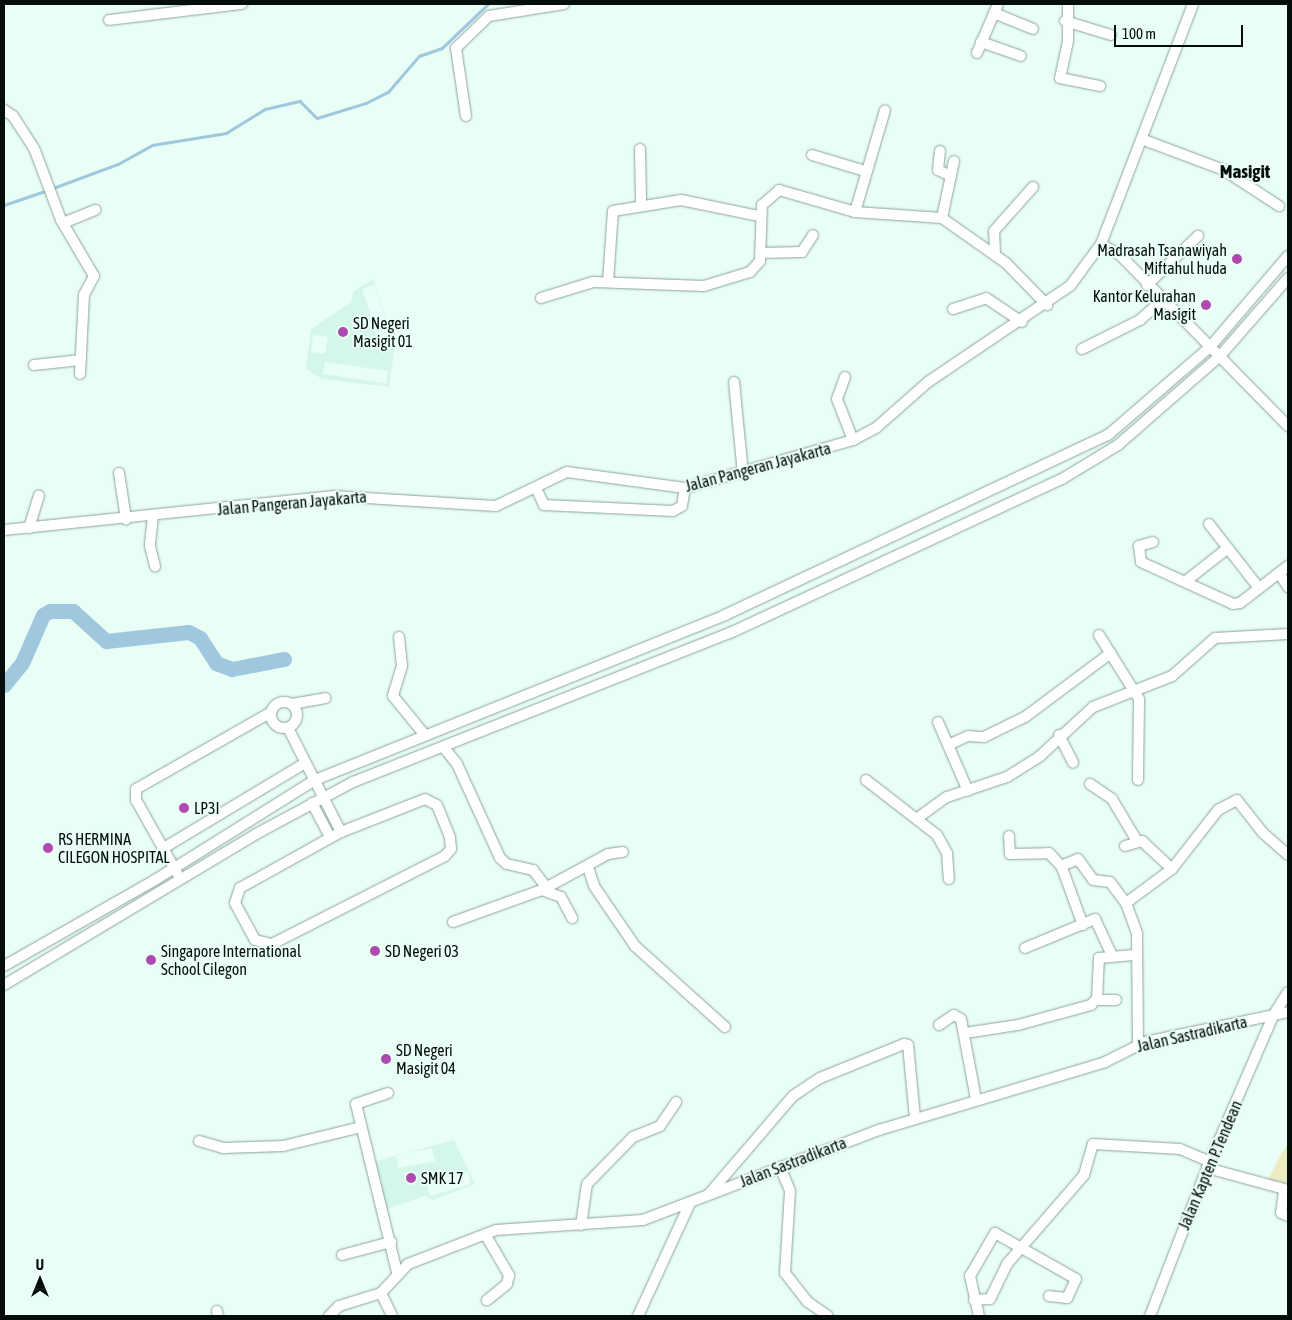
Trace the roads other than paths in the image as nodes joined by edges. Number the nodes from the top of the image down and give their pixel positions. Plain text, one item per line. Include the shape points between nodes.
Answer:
1 (242, 4) edge
2 (564, 4) edge
3 (1068, 4) edge
4 (1193, 4) edge
5 (996, 8) edge
6 (109, 20) dead end
7 (1065, 21) junction
8 (1033, 29) dead end
9 (1111, 35) dead end
10 (981, 42) junction
11 (976, 53) dead end
12 (1022, 56) dead end
13 (1100, 86) dead end
14 (4, 110) edge
15 (885, 110) dead end
16 (466, 116) dead end
17 (1144, 140) junction
18 (640, 149) dead end
19 (940, 151) dead end
20 (812, 155) dead end
21 (954, 161) dead end
22 (865, 171) junction
23 (951, 176) junction
24 (1033, 187) dead end
25 (641, 203) junction
26 (1279, 206) dead end
27 (96, 210) dead end
28 (855, 212) junction
29 (759, 216) junction
30 (942, 218) junction
31 (63, 223) junction
32 (813, 235) dead end
33 (1198, 236) dead end
34 (1101, 244) junction
35 (761, 253) junction
36 (994, 255) junction
37 (1288, 256) edge
38 (1288, 278) edge
39 (608, 282) junction
40 (1147, 285) junction
41 (541, 298) dead end
42 (1162, 301) junction
43 (1046, 305) junction
44 (954, 308) dead end
45 (1022, 322) junction
46 (1210, 347) junction
47 (1082, 349) dead end
48 (1220, 356) junction
49 (81, 360) junction
50 (34, 366) dead end
51 (80, 374) dead end
52 (845, 377) dead end
53 (734, 382) dead end
54 (1288, 426) edge
55 (853, 440) junction
56 (119, 473) dead end
57 (743, 474) junction
58 (536, 488) junction
59 (685, 488) junction
60 (39, 496) dead end
61 (154, 516) junction
62 (126, 519) junction
63 (1209, 524) dead end
64 (29, 528) junction
65 (4, 530) edge
66 (1153, 542) dead end
67 (1228, 548) junction
68 (155, 566) dead end
69 (1288, 566) edge
70 (1278, 573) junction
71 (1186, 581) junction
72 (1288, 587) edge
73 (1259, 588) junction
74 (732, 611) junction
75 (735, 630) junction
76 (1288, 634) edge
77 (1099, 635) dead end
78 (399, 638) dead end
79 (1111, 654) junction
80 (1137, 691) junction
81 (325, 698) dead end
82 (292, 704) junction
83 (270, 713) junction
84 (938, 722) dead end
85 (288, 728) junction
86 (424, 734) junction
87 (1059, 735) junction
88 (948, 745) junction
89 (445, 749) junction
90 (1073, 762) dead end
91 (305, 763) junction
92 (315, 780) junction
93 (866, 780) dead end
94 (1138, 780) dead end
95 (1090, 784) dead end
96 (968, 791) junction
97 (323, 797) junction
98 (312, 803) junction
99 (919, 817) junction
100 (341, 832) junction
101 (1010, 836) dead end
102 (330, 837) junction
103 (1137, 841) junction
104 (1125, 846) dead end
105 (162, 849) junction
106 (623, 852) dead end
107 (1288, 855) edge
108 (186, 860) junction
109 (1061, 866) junction
110 (588, 867) junction
111 (174, 868) junction
112 (1172, 869) junction
113 (193, 874) junction
114 (949, 879) dead end
115 (182, 881) junction
116 (544, 889) junction
117 (1126, 903) junction
118 (572, 918) dead end
119 (453, 922) dead end
120 (1083, 925) junction
121 (1026, 948) dead end
122 (1112, 954) junction
123 (1137, 955) junction
124 (16, 959) junction
125 (4, 966) edge
126 (26, 973) junction
127 (4, 985) edge
128 (1288, 992) edge
129 (1097, 1000) junction
130 (1116, 1000) dead end
131 (1288, 1012) edge
132 (1273, 1016) junction
133 (939, 1025) dead end
134 (725, 1027) dead end
135 (965, 1032) junction
136 (1138, 1045) junction
137 (388, 1093) dead end
138 (976, 1099) junction
139 (676, 1102) dead end
140 (915, 1118) junction
141 (361, 1127) junction
142 (199, 1141) dead end
143 (1209, 1165) junction
144 (780, 1167) junction
145 (1286, 1190) edge
146 (709, 1195) junction
147 (690, 1203) junction
148 (1288, 1216) edge
149 (582, 1225) junction
150 (485, 1234) junction
151 (391, 1242) junction
152 (1022, 1250) junction
153 (342, 1255) dead end
154 (397, 1272) junction
155 (382, 1294) junction
156 (1048, 1296) dead end
157 (487, 1300) dead end
158 (974, 1300) junction
159 (329, 1316) edge
160 (392, 1316) edge
161 (638, 1316) edge
162 (828, 1316) edge
163 (979, 1316) edge
164 (1150, 1316) edge

1 - 6 street
2 - 16 street via 489,16 456,48
3 - 7 street
4 - 17 street, Jalan Pangeran Jayakarta
5 - 8 street
5 - 10 street
7 - 9 street
7 - 13 street via 1068,41 1060,78
10 - 11 street
10 - 12 street
14 - 31 street via 13,116 34,148
15 - 22 street
17 - 26 street via 1224,170
17 - 34 street, Jalan Pangeran Jayakarta
18 - 25 street
19 - 23 street via 938,170
20 - 22 street
21 - 23 street
22 - 28 street
23 - 30 street
24 - 36 street via 994,231
25 - 29 street via 662,206 681,200
25 - 39 street via 610,215
27 - 31 street
28 - 29 street via 778,190 764,200
28 - 30 street
29 - 35 street
30 - 36 street
31 - 49 street via 94,279 84,291
32 - 35 street via 802,252
33 - 40 street
34 - 40 street via 1120,255
34 - 43 street, Jalan Pangeran Jayakarta via 1070,286
35 - 39 street via 750,272 704,286
36 - 43 street
37 - 46 street
38 - 48 street
39 - 41 street
40 - 42 street
42 - 46 street
42 - 47 street via 1140,320
43 - 45 street, Jalan Pangeran Jayakarta
44 - 45 street via 978,296
45 - 55 street, Jalan Pangeran Jayakarta via 928,382 877,427
46 - 48 street
46 - 74 street via 1108,435
48 - 54 street
48 - 75 street via 1118,445 1062,478
49 - 50 street
49 - 51 street
52 - 55 street via 837,399
53 - 57 street
55 - 57 street, Jalan Pangeran Jayakarta
56 - 62 street
57 - 59 street, Jalan Pangeran Jayakarta
58 - 59 street, Jalan Pangeran Jayakarta via 567,472
58 - 59 street via 544,505 673,511 682,506
58 - 61 street, Jalan Pangeran Jayakarta via 496,506 334,496
60 - 64 street
61 - 62 street, Jalan Pangeran Jayakarta
61 - 68 street via 150,546
62 - 64 street, Jalan Pangeran Jayakarta
63 - 67 street
64 - 65 street, Jalan Pangeran Jayakarta
66 - 71 street via 1139,546 1141,562
67 - 71 street
67 - 73 street
69 - 70 street
70 - 72 street
70 - 73 street
71 - 73 street via 1233,604
74 - 75 street
74 - 86 street
75 - 89 street
76 - 80 street via 1220,636 1177,673
77 - 79 street
78 - 86 street via 402,666 393,696
79 - 80 street
79 - 88 street via 1025,717 984,737 968,736
80 - 87 street via 1093,707
80 - 94 street
81 - 82 street
82 - 83 street via 274,704
82 - 85 street via 298,712
83 - 85 street via 279,728
83 - 105 street via 136,790 136,800
84 - 88 street
85 - 91 street
86 - 92 street
87 - 90 street
87 - 96 street via 1040,756 1007,777
88 - 96 street
89 - 97 street
89 - 116 street via 457,764 500,858 533,870
91 - 92 street
91 - 105 street
92 - 97 street
92 - 108 street
93 - 99 street
95 - 103 street via 1112,799
96 - 99 street via 947,797
97 - 98 street
97 - 100 street
98 - 102 street
98 - 113 street
99 - 114 street via 945,849
100 - 102 street
100 - 102 street via 425,798 437,805 452,849 441,859 272,944 255,940 238,911 237,892
101 - 109 street via 1010,854 1049,853
103 - 104 street
103 - 112 street
105 - 111 street
106 - 110 street via 608,854
107 - 112 street via 1263,834 1240,801 1233,800 1212,816
108 - 111 street
108 - 113 street
109 - 117 street via 1078,859 1093,880 1110,882
109 - 120 street
110 - 116 street
110 - 134 street via 594,886 634,946
111 - 115 street
111 - 124 street
112 - 117 street
113 - 115 street
115 - 126 street
116 - 118 street via 561,897
116 - 119 street
117 - 123 street via 1136,923
120 - 121 street
120 - 122 street via 1097,920
122 - 123 street
122 - 129 street via 1097,961
123 - 136 street
124 - 125 street
124 - 126 street
126 - 127 street
128 - 132 street, Jalan Kapten P.Tendean
129 - 130 street
129 - 135 street via 1018,1025
131 - 132 street, Jalan Sastradikarta
132 - 136 street, Jalan Sastradikarta
132 - 143 street, Jalan Kapten P.Tendean
133 - 135 street via 958,1015
135 - 138 street
136 - 138 street, Jalan Sastradikarta via 1105,1062
137 - 141 street via 356,1104
138 - 140 street, Jalan Sastradikarta
139 - 149 street via 660,1126 633,1137 587,1184
140 - 144 street, Jalan Sastradikarta
140 - 146 street via 904,1044 820,1078 793,1096
141 - 142 street via 283,1146 223,1148
141 - 151 street
143 - 145 street
143 - 152 street via 1180,1149 1093,1144 1084,1175
143 - 164 street, Jalan Kapten P.Tendean
144 - 146 street, Jalan Sastradikarta
144 - 162 street via 790,1195 785,1273 808,1302
145 - 148 street via 1281,1212
146 - 147 street, Jalan Sastradikarta
147 - 149 street, Jalan Sastradikarta via 630,1223
147 - 161 street
149 - 150 street, Jalan Sastradikarta via 506,1228
150 - 154 street, Jalan Sastradikarta
150 - 157 street via 509,1275 507,1284
151 - 153 street
151 - 154 street
152 - 156 street via 1076,1279 1067,1298
152 - 158 street via 1007,1264 989,1300
152 - 158 street via 992,1234 970,1276
154 - 155 street
155 - 159 street via 339,1306
155 - 160 street
158 - 163 street

